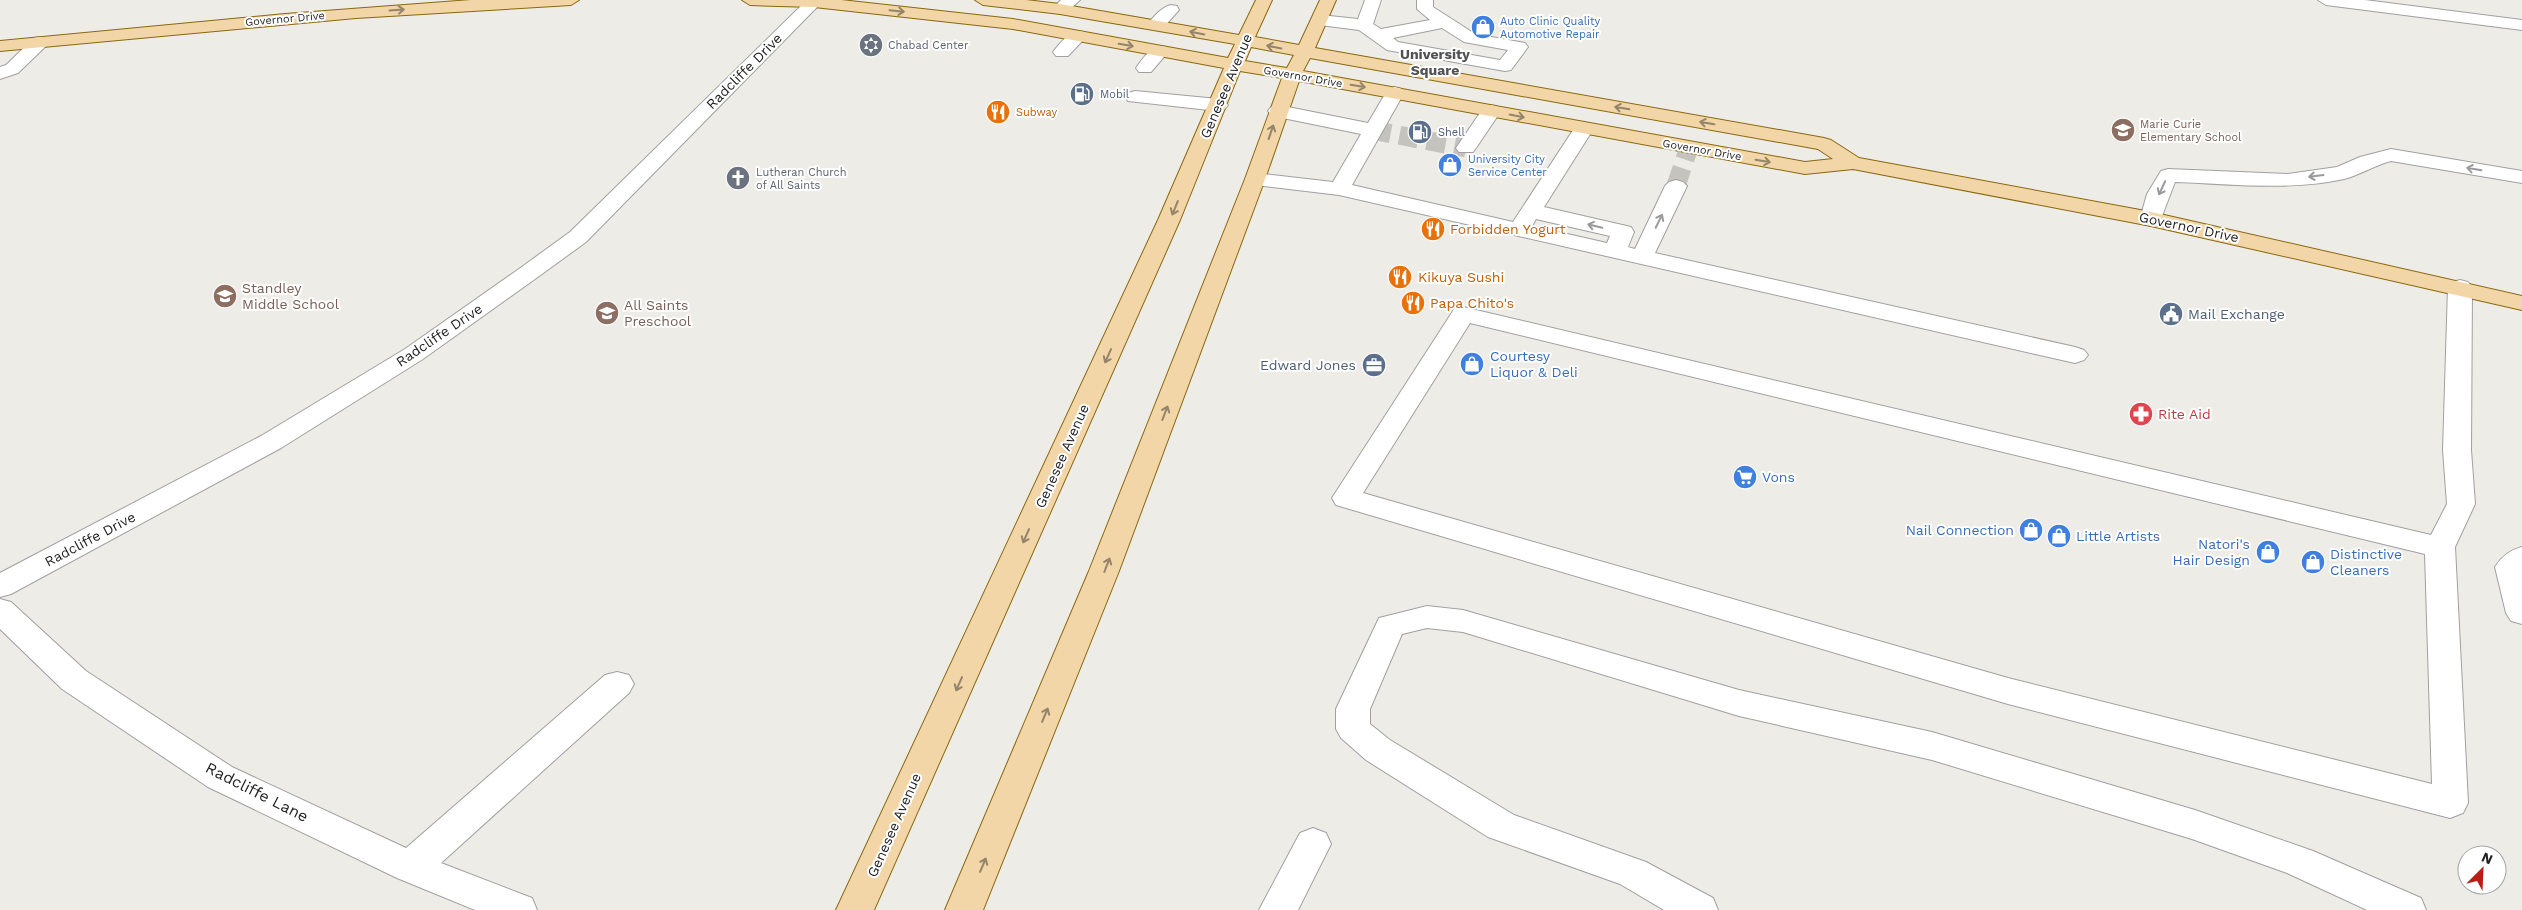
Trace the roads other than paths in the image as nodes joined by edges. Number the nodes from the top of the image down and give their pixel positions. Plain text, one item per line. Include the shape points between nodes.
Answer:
1 (373, 0) edge
2 (571, 0) edge
3 (750, 0) edge
4 (982, 0) edge
5 (1264, 0) edge
6 (1328, 0) edge
7 (1373, 0) edge
8 (1425, 0) edge
9 (2326, 0) edge
10 (2346, 0) edge
11 (815, 1) edge
12 (2365, 4) junction
13 (1066, 5) edge
14 (1171, 10) dead end
15 (1320, 20) junction
16 (1446, 22) junction
17 (1156, 25) junction
18 (1364, 25) junction
19 (2522, 25) edge
20 (0, 34) edge
21 (1078, 36) junction
22 (1386, 40) junction
23 (40, 42) junction
24 (1245, 42) junction
25 (0, 46) edge
26 (1160, 51) junction
27 (1062, 52) dead end
28 (1302, 52) junction
29 (1234, 64) junction
30 (1376, 65) junction
31 (1505, 66) junction
32 (1145, 68) dead end
33 (0, 74) edge
34 (1292, 75) junction
35 (1491, 85) junction
36 (1395, 93) junction
37 (1135, 97) dead end
38 (1218, 105) junction
39 (1278, 111) junction
40 (1491, 111) junction
41 (1584, 128) junction
42 (1372, 130) junction
43 (1466, 148) dead end
44 (1853, 163) junction
45 (2522, 177) edge
46 (1255, 179) junction
47 (1676, 186) tunnel mouth
48 (1339, 189) junction
49 (2151, 219) junction
50 (1525, 220) junction
51 (1642, 257) junction
52 (2460, 287) junction
53 (2522, 302) edge
54 (2075, 356) dead end
55 (2440, 547) junction
56 (2522, 557) edge
57 (0, 586) edge
58 (0, 610) edge
59 (2522, 613) edge
60 (618, 684) dead end
61 (1313, 844) dead end
62 (410, 866) junction
63 (518, 910) edge
64 (856, 910) edge
65 (964, 910) edge
66 (1278, 910) edge
67 (1699, 910) edge
68 (2407, 910) edge

1 - 20 main road, Governor Drive
23 -> 2 main road, Governor Drive via 307,16
3 - 11 main road, Governor Drive
4 - 13 main road, Governor Drive
5 - 24 main road, Genesee Avenue
6 - 15 main road
7 - 18 street
8 - 16 street via 1425,9
9 - 12 street
10 - 12 street
11 -> 21 main road, Governor Drive via 1013,24
11 - 57 street, Radcliffe Drive via 578,237 527,274 414,354 271,442
12 - 19 street
13 - 17 main road, Governor Drive
14 - 17 street
15 - 18 street
15 - 28 main road
16 - 22 street
16 - 31 street via 1470,38 1519,47
24 -> 17 main road, Governor Drive
18 - 22 street
21 -> 26 main road, Governor Drive
21 - 27 street
22 - 30 street
22 - 31 street
23 - 25 main road, Governor Drive
23 - 33 street via 12,69
28 -> 24 main road, Governor Drive
24 - 29 main road, Genesee Avenue
26 - 29 main road, Governor Drive
26 - 32 street
28 - 30 main road, Governor Drive
28 - 34 main road
29 - 34 main road, Governor Drive
29 - 38 main road, Genesee Avenue
30 - 35 main road, Governor Drive
31 - 35 street
34 -> 36 main road, Governor Drive
34 - 39 main road
44 -> 35 main road, Governor Drive via 1824,144
36 - 40 main road, Governor Drive
36 - 42 street
37 - 38 street
38 -> 64 main road, Genesee Avenue
39 - 42 street
46 -> 39 main road
40 -> 41 main road, Governor Drive
40 - 43 street
41 -> 44 main road, Governor Drive via 1805,168
41 - 50 street
42 - 48 street
44 - 49 main road, Governor Drive
45 -> 49 street via 2391,155 2367,161 2342,173 2288,180 2168,175
46 - 48 street
65 -> 46 main road via 1104,571
51 -> 47 street
48 - 50 street
49 - 52 main road, Governor Drive
50 - 51 street
51 - 54 street
52 - 53 main road, Governor Drive
52 - 55 street via 2457,450 2461,504
55 - 55 street via 2450,803 2008,690 1346,498 1464,314
56 - 59 street via 2510,568
58 - 62 street, Radcliffe Lane via 74,680 220,777
60 - 62 street
61 - 66 street
62 - 63 street, Radcliffe Lane
67 - 68 street via 1633,873 1501,826 1378,750 1353,729 1353,709 1390,626 1427,617 1463,621 1739,703 1932,746 2195,825 2300,862

